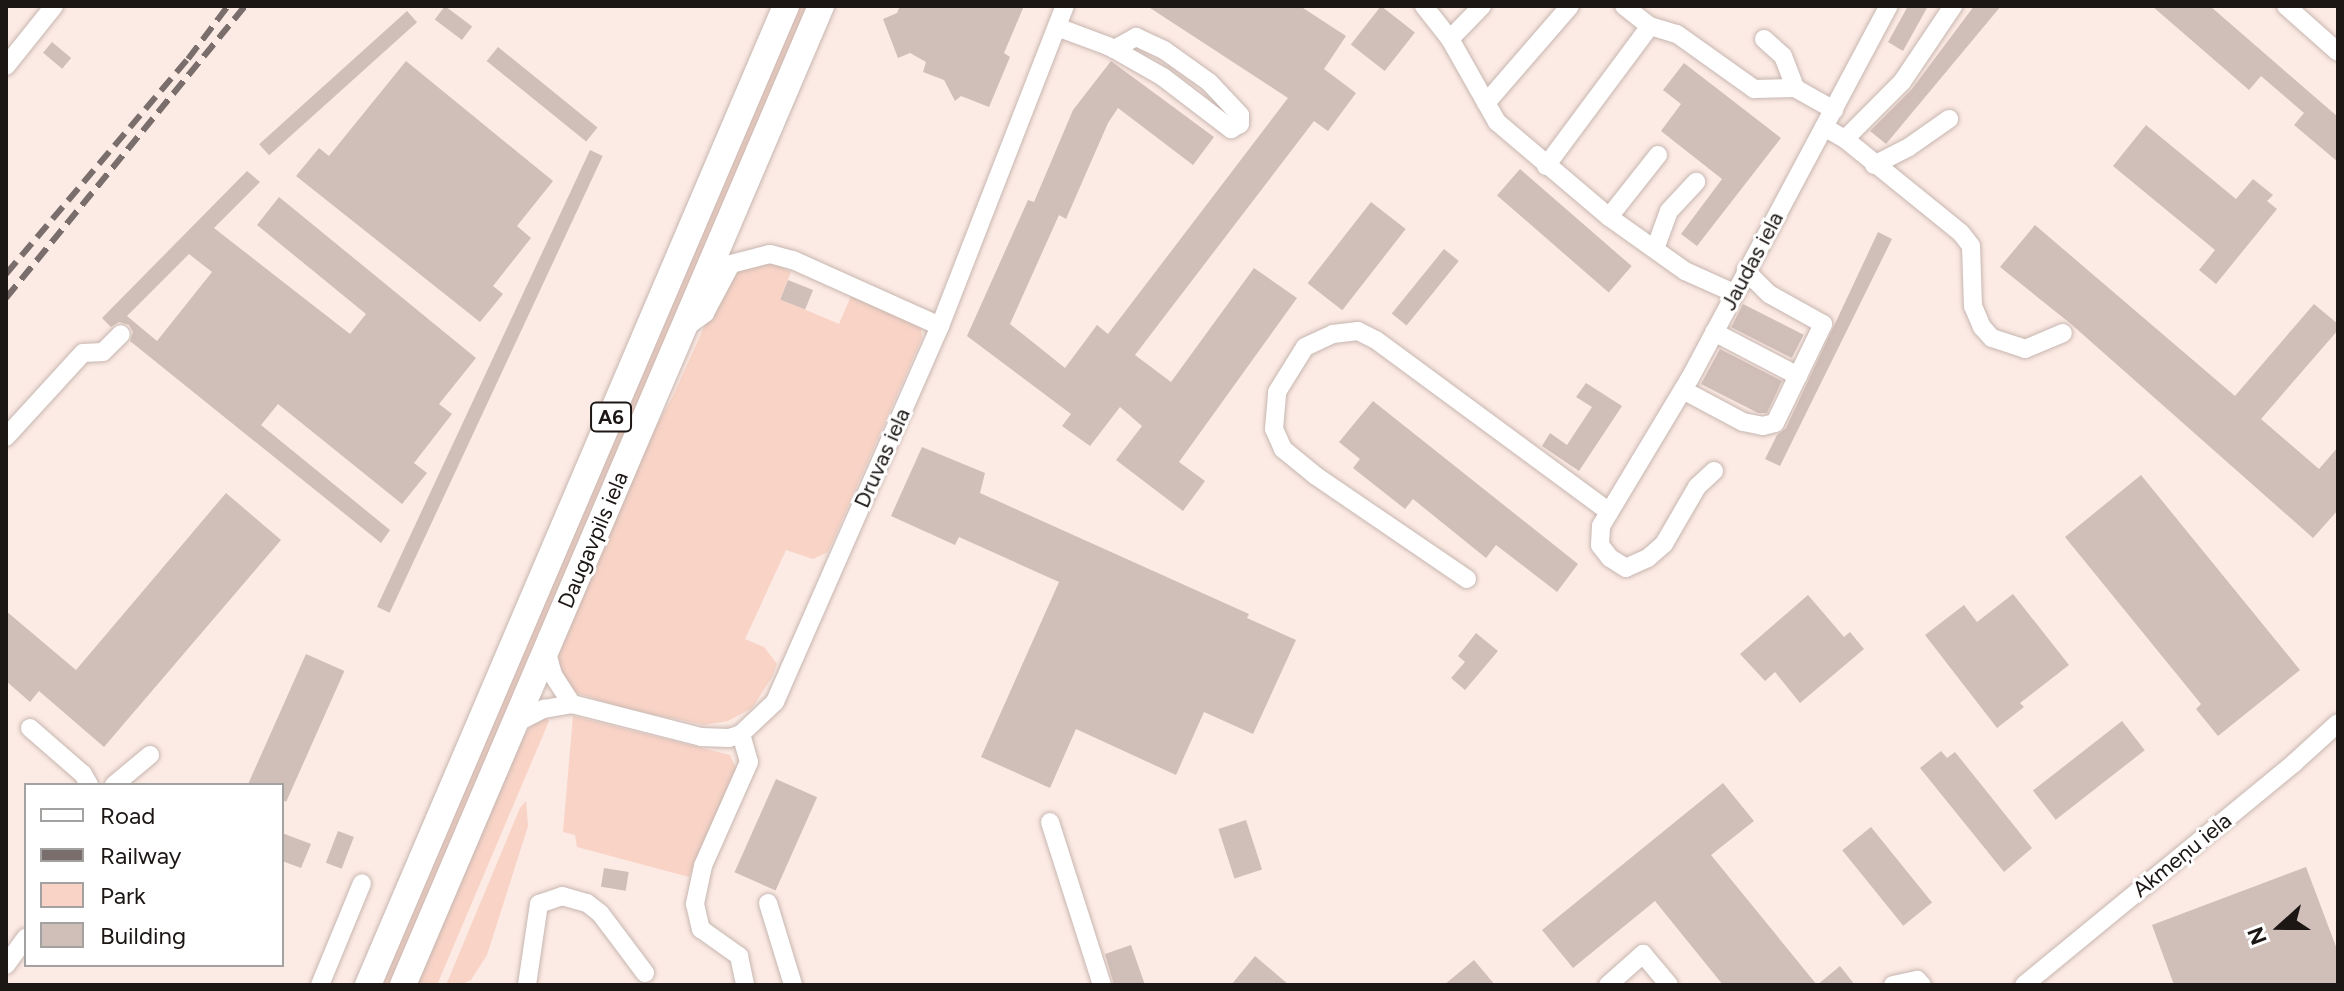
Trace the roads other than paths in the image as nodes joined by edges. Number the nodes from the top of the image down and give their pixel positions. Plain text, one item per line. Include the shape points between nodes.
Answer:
1 (54, 6) edge
2 (786, 6) edge
3 (821, 6) edge
4 (1065, 6) edge
5 (1424, 6) edge
6 (1482, 6) edge
7 (1570, 6) edge
8 (1624, 6) edge
9 (1889, 6) edge
10 (1953, 6) edge
11 (2286, 6) edge
12 (1650, 26) junction
13 (1057, 27) junction
14 (1450, 39) junction
15 (1764, 39) dead end
16 (1114, 49) junction
17 (2338, 52) edge
18 (6, 66) edge
19 (1795, 88) junction
20 (1486, 103) junction
21 (1834, 110) junction
22 (1949, 119) dead end
23 (1824, 127) junction
24 (1845, 139) junction
25 (1658, 155) dead end
26 (1874, 165) junction
27 (1546, 166) junction
28 (1696, 182) dead end
29 (1609, 217) junction
30 (1655, 249) junction
31 (1746, 271) junction
32 (1734, 293) junction
33 (940, 326) junction
34 (684, 328) junction
35 (1714, 332) junction
36 (2063, 333) dead end
37 (121, 334) dead end
38 (1798, 376) junction
39 (1683, 390) junction
40 (6, 437) edge
41 (1714, 471) dead end
42 (1609, 512) junction
43 (1467, 579) dead end
44 (546, 650) junction
45 (572, 704) junction
46 (2338, 723) edge
47 (514, 724) junction
48 (30, 728) dead end
49 (741, 734) junction
50 (150, 755) dead end
51 (88, 783) edge
52 (116, 783) edge
53 (1050, 822) dead end
54 (362, 883) dead end
55 (768, 903) dead end
56 (24, 940) edge
57 (6, 965) edge
58 (645, 973) dead end
59 (320, 985) edge
60 (368, 985) edge
61 (403, 985) edge
62 (527, 985) edge
63 (745, 985) edge
64 (793, 985) edge
65 (1102, 985) edge
66 (1608, 985) edge
67 (1669, 985) edge
68 (1893, 985) edge
69 (1922, 985) edge
70 (2024, 985) edge

1 - 18 street
2 - 60 highway, Daugavpils iela / A6
3 - 34 highway, Daugavpils iela / A6
4 - 13 street, Druvas iela
5 - 14 street
6 - 14 street
7 - 20 street
8 - 12 street
9 - 21 street, Jaudas iela
10 - 24 street via 1902,82
11 - 17 street
12 - 19 street via 1677,34 1754,89
12 - 27 street
13 - 16 street
13 - 33 street, Druvas iela
14 - 20 street
15 - 19 street via 1783,56
16 - 16 street via 1163,77 1231,129 1240,124 1240,115 1209,82 1164,50 1136,37
19 - 21 street
20 - 27 street via 1497,122
21 - 23 street, Jaudas iela
22 - 26 street
23 - 24 street
23 - 31 street, Jaudas iela
24 - 26 street
25 - 29 street
26 - 36 street via 1971,246 1973,306 1992,338 2025,349
27 - 29 street
28 - 30 street via 1669,211
29 - 30 street
30 - 32 street via 1685,271
31 - 32 street, Jaudas iela
31 - 38 street via 1769,294 1823,324
32 - 35 street, Jaudas iela
33 - 34 street via 770,254 731,264 705,313
33 - 49 street, Druvas iela via 775,702
34 - 44 highway, Daugavpils iela / A6
35 - 38 street
35 - 39 street, Jaudas iela
37 - 40 street via 103,352 83,353
38 - 39 street via 1775,423 1763,426 1730,417
39 - 42 street, Jaudas iela
41 - 42 street via 1697,487 1664,544 1626,568 1600,545 1601,526
42 - 43 street via 1376,340 1358,331 1333,334 1305,347 1277,392 1274,429 1283,449
44 - 45 street via 553,675
44 - 47 highway, Daugavpils iela / A6
45 - 47 street via 544,709
45 - 49 street via 701,737
46 - 70 street, Akmeņu iela
47 - 61 highway, Daugavpils iela / A6
48 - 51 street
49 - 63 street via 749,762 703,866 695,904 701,929 739,956
50 - 52 street
53 - 65 street
54 - 59 street
55 - 64 street
56 - 57 street
58 - 62 street via 600,913 562,896 539,904
66 - 67 street via 1643,954
68 - 69 street via 1917,980

